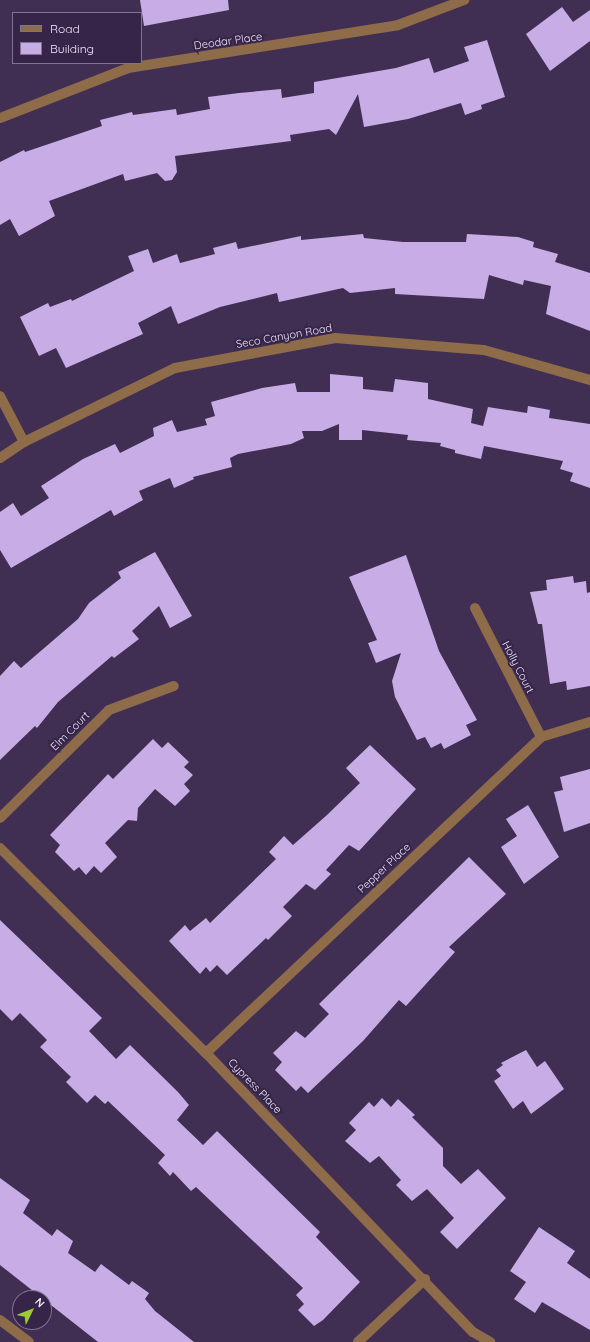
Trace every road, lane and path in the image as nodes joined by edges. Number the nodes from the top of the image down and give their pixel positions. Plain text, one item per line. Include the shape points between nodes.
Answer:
1 (464, 0) edge
2 (0, 118) edge
3 (590, 380) edge
4 (0, 396) edge
5 (24, 442) junction
6 (0, 458) edge
7 (475, 608) dead end
8 (174, 686) dead end
9 (590, 722) edge
10 (541, 737) junction
11 (0, 818) edge
12 (0, 848) edge
13 (206, 1053) junction
14 (425, 1279) junction
15 (0, 1320) edge
16 (29, 1342) edge
17 (358, 1342) edge
18 (490, 1342) edge

1 - 2 street, Deodar Place via 398,25 128,68
3 - 5 street, Seco Canyon Road via 484,350 335,338 175,368
4 - 5 street
5 - 6 street, Seco Canyon Road
7 - 10 street, Holly Court
8 - 11 street, Elm Court via 109,710
9 - 10 street, Pepper Place
10 - 13 street, Pepper Place
12 - 13 street, Cypress Place
13 - 14 street, Cypress Place
14 - 17 street
14 - 18 street, Cypress Place via 473,1332
15 - 16 street

